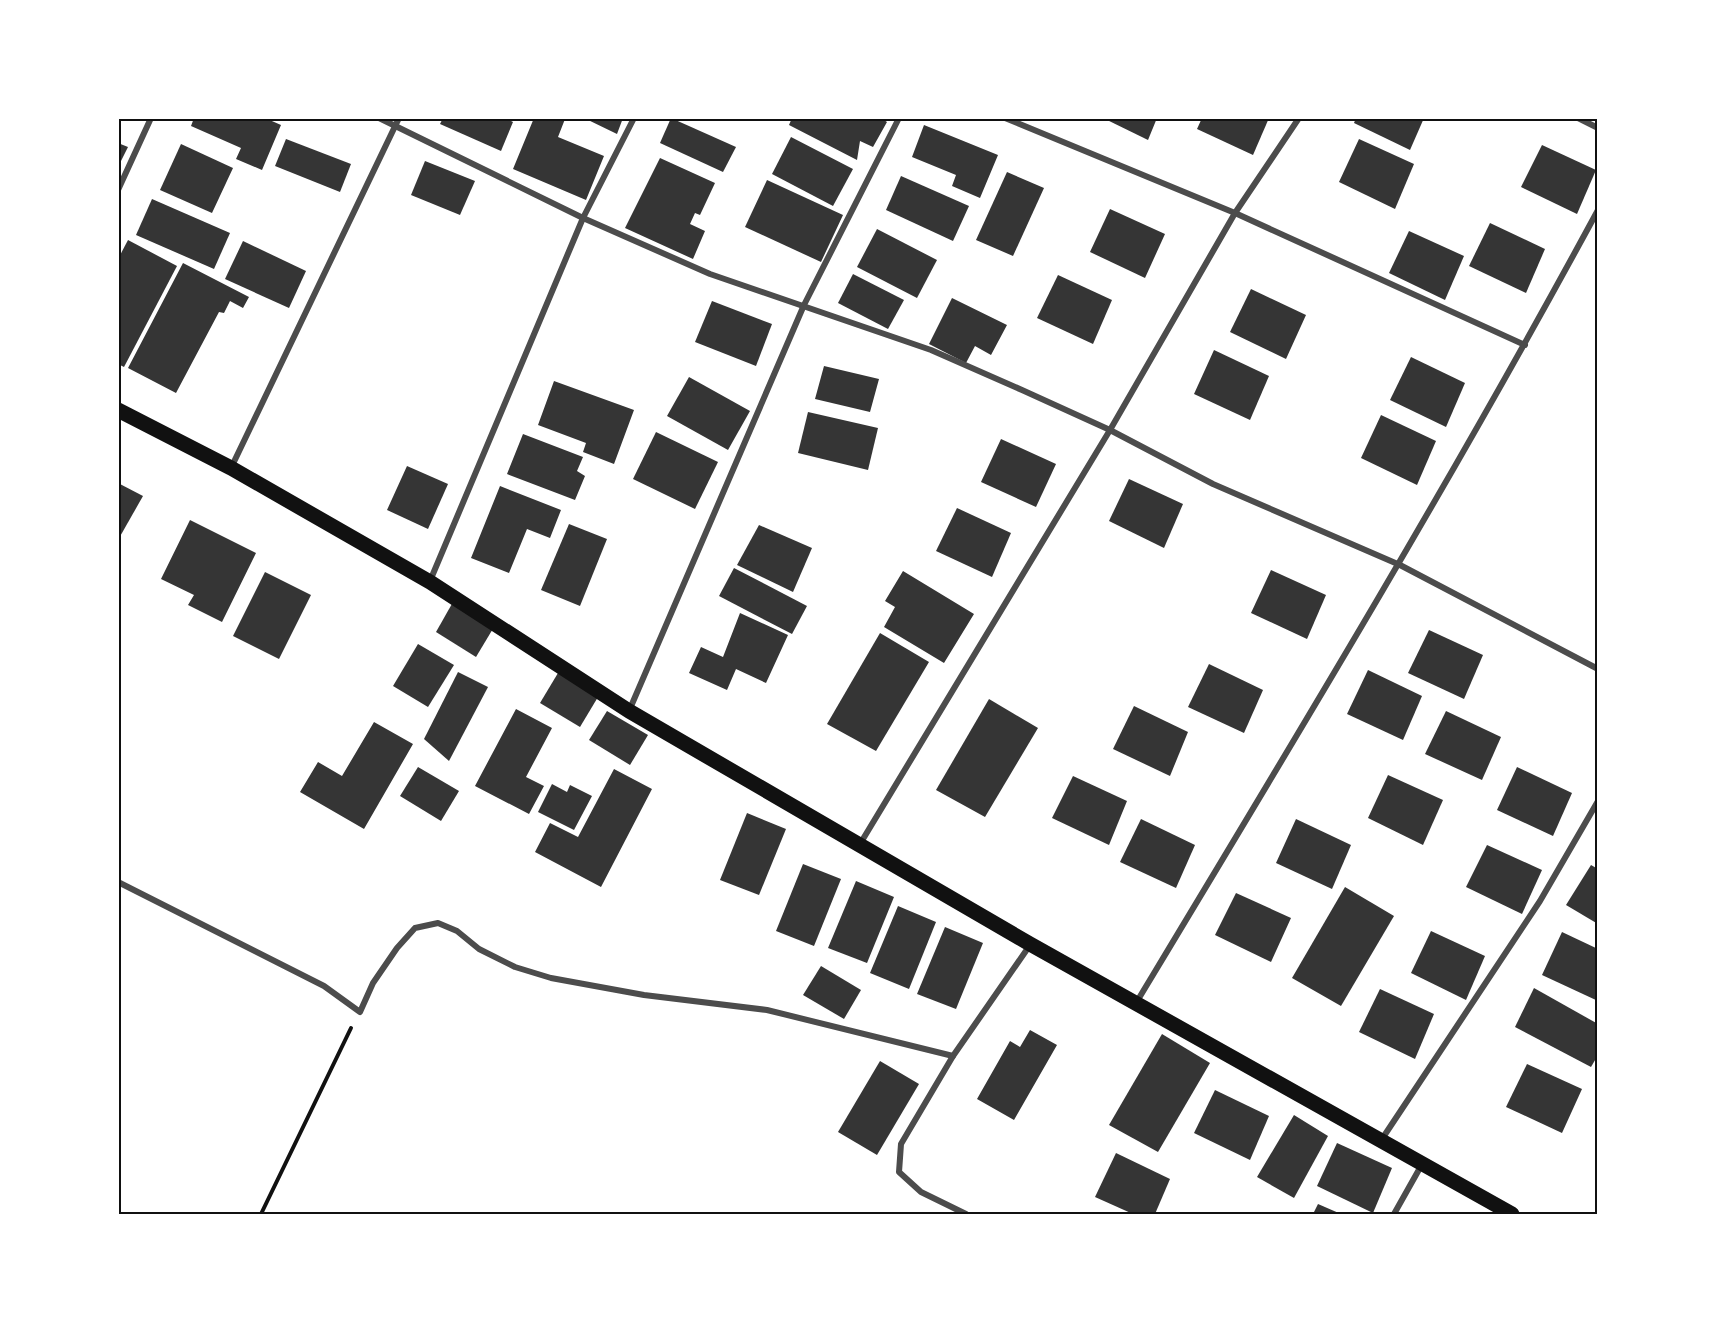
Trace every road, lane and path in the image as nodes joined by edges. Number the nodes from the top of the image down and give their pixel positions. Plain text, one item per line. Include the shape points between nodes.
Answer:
1 (151, 118) edge
2 (379, 118) edge
3 (399, 118) edge
4 (634, 118) edge
5 (899, 118) edge
6 (1005, 118) edge
7 (1299, 118) edge
8 (1578, 118) edge
9 (395, 126) junction
10 (1598, 128) edge
11 (118, 190) edge
12 (1598, 210) edge
13 (1234, 213) junction
14 (583, 218) junction
15 (804, 305) junction
16 (1525, 345) junction
17 (118, 410) edge
18 (1110, 430) junction
19 (231, 468) junction
20 (1400, 565) junction
21 (430, 582) junction
22 (1598, 669) edge
23 (629, 711) junction
24 (1598, 801) edge
25 (860, 844) junction
26 (118, 882) edge
27 (1030, 944) junction
28 (1136, 1004) junction
29 (360, 1012) junction
30 (953, 1056) junction
31 (1380, 1142) junction
32 (1421, 1166) junction
33 (261, 1215) edge
34 (966, 1215) edge
35 (1394, 1215) edge
36 (1512, 1215) edge

1 - 11 street
2 - 9 street
3 - 9 street
4 - 14 street
5 - 15 street
6 - 13 street
7 - 13 street
8 - 10 street
9 - 14 street
9 - 19 street
12 - 16 street
13 - 16 street
13 - 18 street
14 - 15 street via 710,274
14 - 21 street
15 - 18 street via 931,351
15 - 23 street
16 - 20 street
17 - 19 main road
18 - 20 street via 1213,484
18 - 25 street
19 - 21 main road
20 - 22 street
20 - 28 street
21 - 23 main road
23 - 25 main road
24 - 31 street via 1540,901
25 - 27 main road
26 - 29 street via 324,986
27 - 28 main road
27 - 30 street
28 - 31 main road
29 - 30 street via 373,983 397,948 415,928 438,923 457,931 478,949 515,967 551,978 644,995 767,1010
29 - 33 path
30 - 34 street via 901,1144 899,1172 921,1192
31 - 32 main road
32 - 35 street
32 - 36 main road

